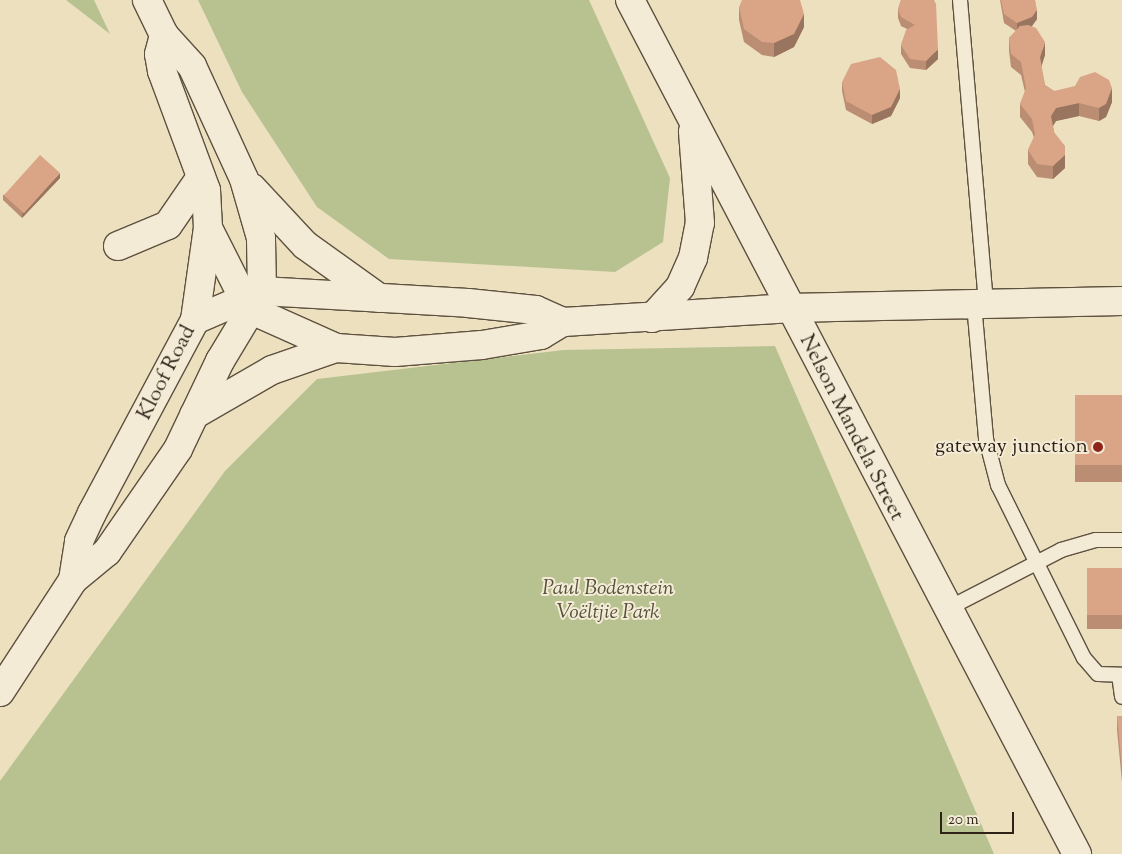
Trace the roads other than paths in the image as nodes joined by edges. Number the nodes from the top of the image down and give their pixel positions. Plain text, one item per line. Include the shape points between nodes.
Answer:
1 (147, 0) edge
2 (630, 0) edge
3 (960, 0) edge
4 (164, 35) junction
5 (692, 119) junction
6 (201, 177) junction
7 (244, 179) junction
8 (208, 228) junction
9 (118, 246) dead end
10 (252, 299) junction
11 (382, 300) junction
12 (1122, 301) edge
13 (980, 304) junction
14 (789, 308) junction
15 (652, 318) junction
16 (195, 320) junction
17 (563, 322) junction
18 (336, 348) junction
19 (194, 415) junction
20 (1122, 540) edge
21 (1035, 562) junction
22 (73, 580) junction
23 (945, 610) junction
24 (1120, 675) edge
25 (0, 692) edge
26 (1122, 697) edge
27 (1077, 854) edge

1 - 4 street
2 - 5 street, Nelson Mandela Street
3 - 13 lane via 985,243
4 - 6 street, Kloof Road via 159,54 162,71
4 - 7 street via 192,66
5 - 14 street, Nelson Mandela Street
5 - 15 street via 700,223 693,258 680,287
6 - 8 street, Kloof Road
6 - 9 street via 186,204 168,225
7 - 10 street via 261,238
7 - 11 street via 305,245
8 - 10 street
8 - 16 street, Kloof Road
10 - 11 street
10 - 16 street
10 - 18 street
10 - 19 street
11 - 17 street via 536,310
12 - 13 street
13 - 14 street
13 - 21 lane via 989,458
14 - 15 street
14 - 23 street, Nelson Mandela Street
15 - 17 street
16 - 22 street, Kloof Road via 92,513 80,541
17 - 18 street via 541,335 482,346 395,352
18 - 19 street via 272,370
19 - 22 street via 178,449 107,552
20 - 21 lane via 1076,545
21 - 23 lane
21 - 24 lane via 1084,658 1098,674
22 - 25 street, Kloof Road
23 - 27 street, Nelson Mandela Street
24 - 26 lane

